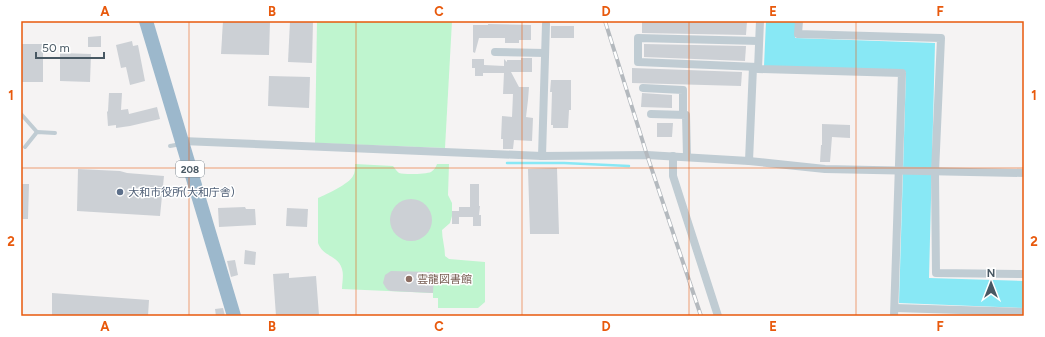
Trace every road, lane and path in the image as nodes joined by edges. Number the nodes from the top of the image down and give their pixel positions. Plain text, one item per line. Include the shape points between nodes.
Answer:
1 (146, 21) edge
2 (760, 21) edge
3 (799, 21) edge
4 (546, 24) dead end
5 (759, 41) junction
6 (495, 52) dead end
7 (545, 53) junction
8 (755, 67) junction
9 (643, 88) dead end
10 (21, 114) edge
11 (651, 114) dead end
12 (683, 114) junction
13 (39, 132) junction
14 (55, 133) dead end
15 (178, 143) junction
16 (25, 147) dead end
17 (542, 156) junction
18 (673, 156) junction
19 (687, 157) junction
20 (749, 161) junction
21 (899, 171) junction
22 (935, 172) junction
23 (1024, 173) edge
24 (1024, 274) edge
25 (894, 312) edge
26 (1024, 312) edge
27 (234, 316) edge
28 (718, 316) edge

1 - 15 highway, 208
2 - 5 street
3 - 22 street via 798,34 941,38
4 - 7 street
5 - 8 street
5 - 8 street via 638,38 638,62
6 - 7 street
7 - 17 street
8 - 20 street
8 - 21 street via 902,74
9 - 12 street via 683,90
10 - 13 lane
11 - 12 street
12 - 19 street via 686,115
13 - 14 lane
13 - 16 lane
15 - 17 street
15 - 27 highway, 208
17 - 18 street
18 - 19 street
18 - 28 street via 673,176
19 - 20 street
20 - 21 street via 825,169
21 - 22 street
21 - 25 street
22 - 23 street
22 - 24 street via 936,272
25 - 26 street

